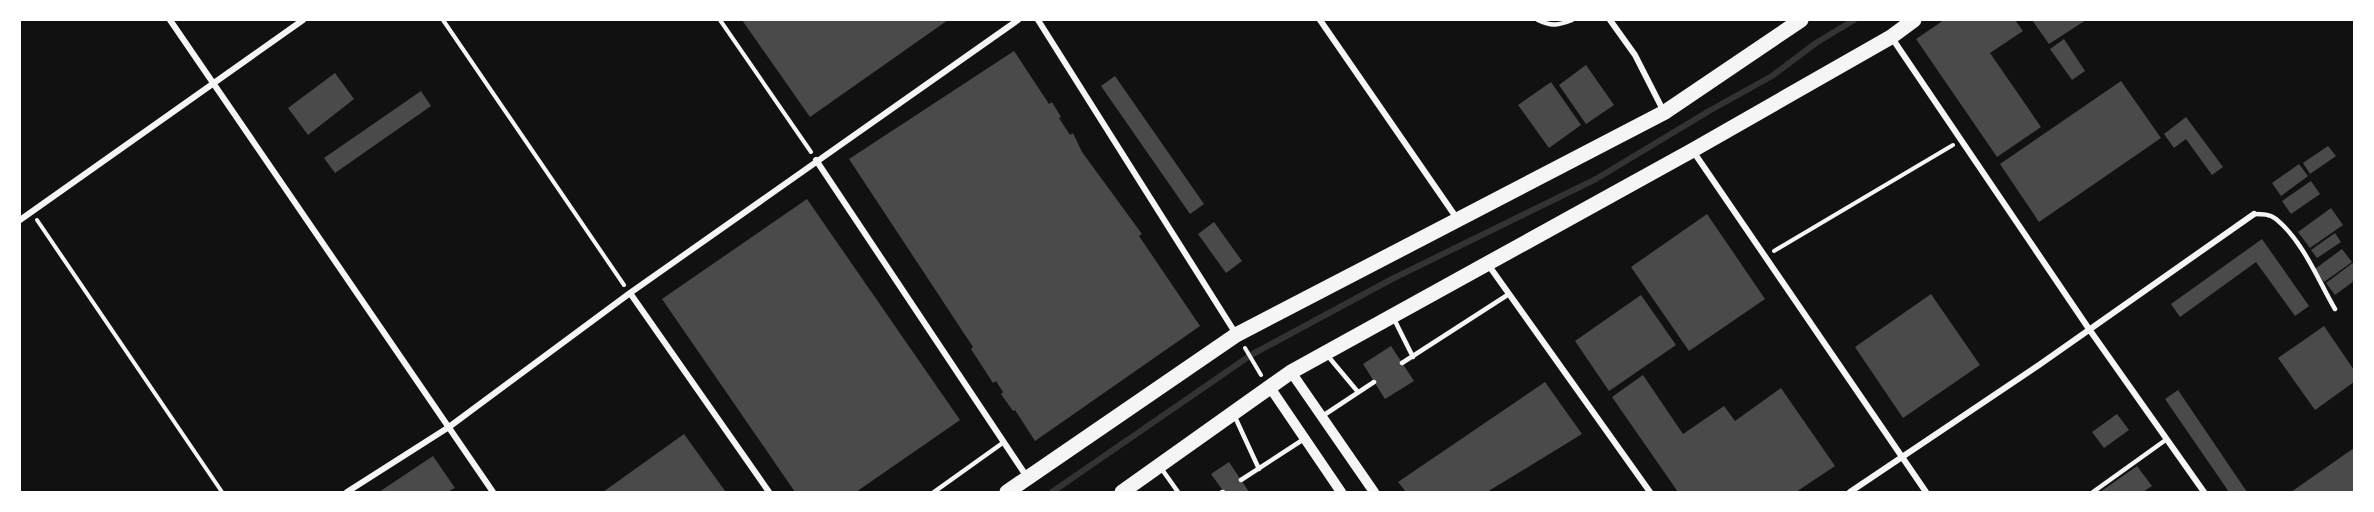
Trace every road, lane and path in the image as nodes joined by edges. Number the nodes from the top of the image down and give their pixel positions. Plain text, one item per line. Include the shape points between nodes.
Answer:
1 (170, 20) edge
2 (303, 20) edge
3 (443, 20) edge
4 (720, 20) edge
5 (1018, 20) edge
6 (1038, 20) edge
7 (1320, 20) edge
8 (1538, 20) edge
9 (1572, 20) edge
10 (1610, 20) edge
11 (1802, 20) edge
12 (1914, 20) edge
13 (1892, 36) junction
14 (214, 84) junction
15 (1665, 112) junction
16 (1962, 140) junction
17 (1693, 150) junction
18 (816, 160) junction
19 (32, 212) junction
20 (2254, 214) joint
21 (20, 220) edge
22 (1458, 220) junction
23 (1765, 257) junction
24 (1487, 262) junction
25 (630, 293) junction
26 (1509, 294) junction
27 (2335, 309) dead end
28 (1393, 317) junction
29 (2090, 329) junction
30 (1236, 335) junction
31 (1246, 351) dead end
32 (1325, 353) junction
33 (1413, 357) junction
34 (1253, 361) dead end
35 (1402, 363) dead end
36 (1291, 372) junction
37 (1374, 382) dead end
38 (1269, 387) junction
39 (1358, 392) junction
40 (1233, 412) junction
41 (1320, 417) junction
42 (449, 427) junction
43 (1304, 439) junction
44 (2167, 439) junction
45 (1004, 442) junction
46 (1901, 457) junction
47 (1159, 465) junction
48 (1259, 469) junction
49 (1027, 478) junction
50 (1241, 480) dead end
51 (222, 492) edge
52 (347, 492) edge
53 (493, 492) edge
54 (769, 492) edge
55 (934, 492) edge
56 (1007, 492) edge
57 (1122, 492) edge
58 (1178, 492) edge
59 (1341, 492) edge
60 (1374, 492) edge
61 (1650, 492) edge
62 (1850, 492) edge
63 (1926, 492) edge
64 (2093, 492) edge
65 (2204, 492) edge

1 - 14 street
2 - 14 street
3 - 25 path
4 - 18 path
5 - 18 street
6 - 30 street
7 - 22 street
8 - 9 lane via 1558,26
10 - 15 street via 1635,55
11 - 15 main road
12 - 13 main road
13 - 16 street
13 - 17 main road
14 - 19 street
14 - 42 street
15 - 22 main road
16 - 23 path
16 - 29 street
17 - 23 street
17 - 24 main road
18 - 25 street
18 - 45 street
19 - 21 street
19 - 51 path
20 - 27 lane via 2276,219 2296,242
20 - 29 street
22 - 30 main road
23 - 46 street
24 - 26 street
24 - 28 main road
25 - 42 street
25 - 54 street
26 - 33 lane
26 - 61 street
28 - 32 main road
28 - 33 lane
29 - 44 street
29 - 46 street
30 - 49 main road
31 - 34 path
32 - 36 main road
32 - 39 lane
33 - 35 lane
36 - 38 main road
36 - 41 street
37 - 39 lane
38 - 40 main road
38 - 43 street
39 - 41 lane
40 - 47 main road
40 - 48 lane
41 - 60 street
42 - 52 street
42 - 53 street
43 - 48 lane
43 - 59 street
44 - 64 lane
44 - 65 street
45 - 49 street
45 - 55 lane
46 - 62 street
46 - 63 street
47 - 57 main road
47 - 58 lane
48 - 50 lane
49 - 56 main road

